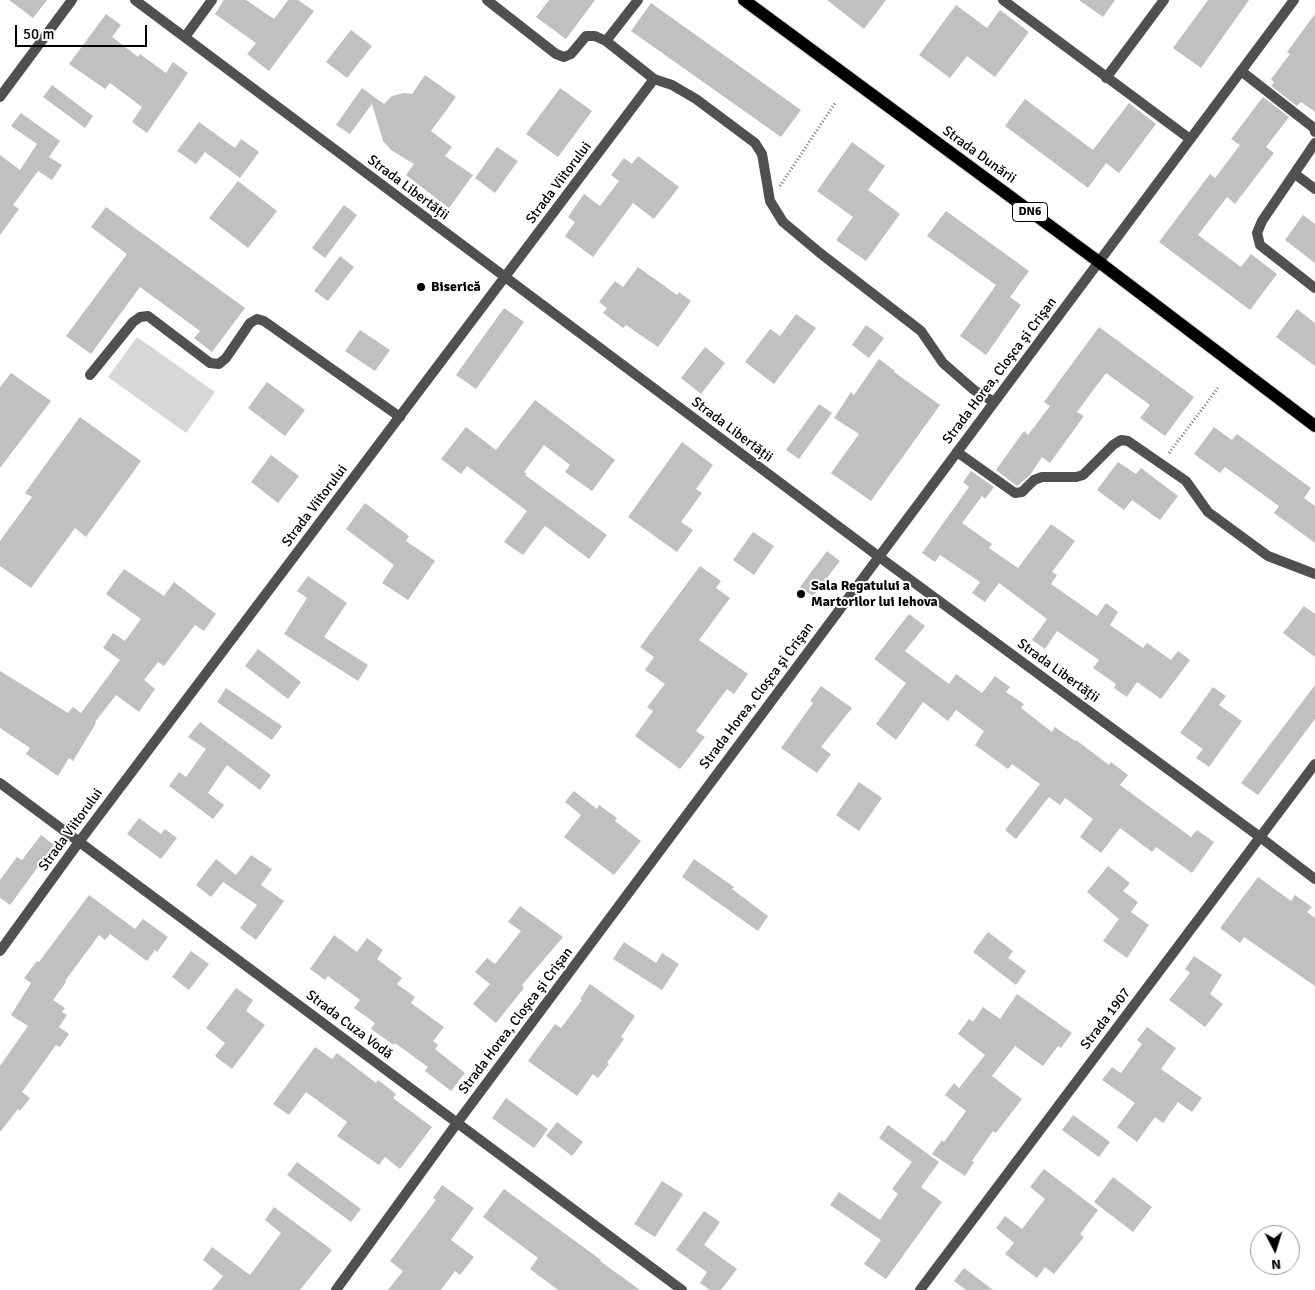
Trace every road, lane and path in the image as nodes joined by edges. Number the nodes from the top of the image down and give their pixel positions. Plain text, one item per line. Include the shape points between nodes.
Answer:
1 (72, 0) edge
2 (136, 0) edge
3 (212, 0) edge
4 (487, 0) edge
5 (638, 0) edge
6 (744, 0) edge
7 (1003, 0) edge
8 (1164, 0) edge
9 (1294, 0) edge
10 (185, 37) junction
11 (606, 41) junction
12 (1241, 71) junction
13 (1106, 78) junction
14 (654, 79) junction
15 (0, 97) edge
16 (835, 103) dead end
17 (1315, 132) edge
18 (1190, 139) junction
19 (1315, 143) edge
20 (1295, 174) junction
21 (1315, 189) edge
22 (770, 202) junction
23 (1099, 262) junction
24 (505, 278) junction
25 (1315, 288) edge
26 (90, 374) dead end
27 (1218, 388) dead end
28 (994, 402) junction
29 (400, 417) junction
30 (1315, 426) edge
31 (957, 452) junction
32 (1161, 464) junction
33 (878, 556) junction
34 (1315, 574) edge
35 (1315, 764) edge
36 (0, 783) edge
37 (1260, 837) junction
38 (79, 842) junction
39 (1315, 879) edge
40 (0, 951) edge
41 (457, 1123) junction
42 (336, 1290) edge
43 (682, 1290) edge
44 (920, 1290) edge

1 - 15 street
2 - 10 street, Strada Libertății
3 - 10 street
4 - 11 street via 564,57 571,54 586,36
5 - 11 street
6 - 23 main road, Strada Dunării / DN6
7 - 13 street
8 - 13 street
9 - 12 street, Strada Horea, Cloşca şi Crişan
10 - 24 street, Strada Libertății
11 - 14 street
12 - 17 street
12 - 18 street, Strada Horea, Cloşca şi Crişan
13 - 18 street
14 - 22 street via 696,99 755,143 762,154
14 - 24 street, Strada Viitorului
16 - 22 path
18 - 23 street, Strada Horea, Cloşca şi Crişan
19 - 20 street
20 - 21 street
20 - 25 street via 1257,233 1260,245
22 - 28 street via 783,222 921,331 942,363
23 - 28 street, Strada Horea, Cloşca şi Crişan
23 - 30 main road, Strada Dunării / DN6
24 - 29 street, Strada Viitorului
24 - 33 street, Strada Libertății
26 - 29 street via 140,317 148,316 210,363 220,364 250,323 257,319
27 - 32 path
28 - 31 street, Strada Horea, Cloşca şi Crişan
29 - 38 street, Strada Viitorului
31 - 32 street via 1015,493 1022,492 1042,477 1083,475 1121,440 1128,441
31 - 33 street, Strada Horea, Cloşca şi Crişan
32 - 34 street via 1186,482 1208,512 1268,556
33 - 37 street, Strada Libertății
33 - 41 street, Strada Horea, Cloşca şi Crişan
35 - 37 street, Strada 1907
36 - 38 street, Strada Cuza Vodă
37 - 39 street, Strada Libertății
37 - 44 street, Strada 1907
38 - 40 street, Strada Viitorului
38 - 41 street, Strada Cuza Vodă
41 - 42 street, Strada Horea, Cloşca şi Crişan
41 - 43 street, Strada Cuza Vodă

